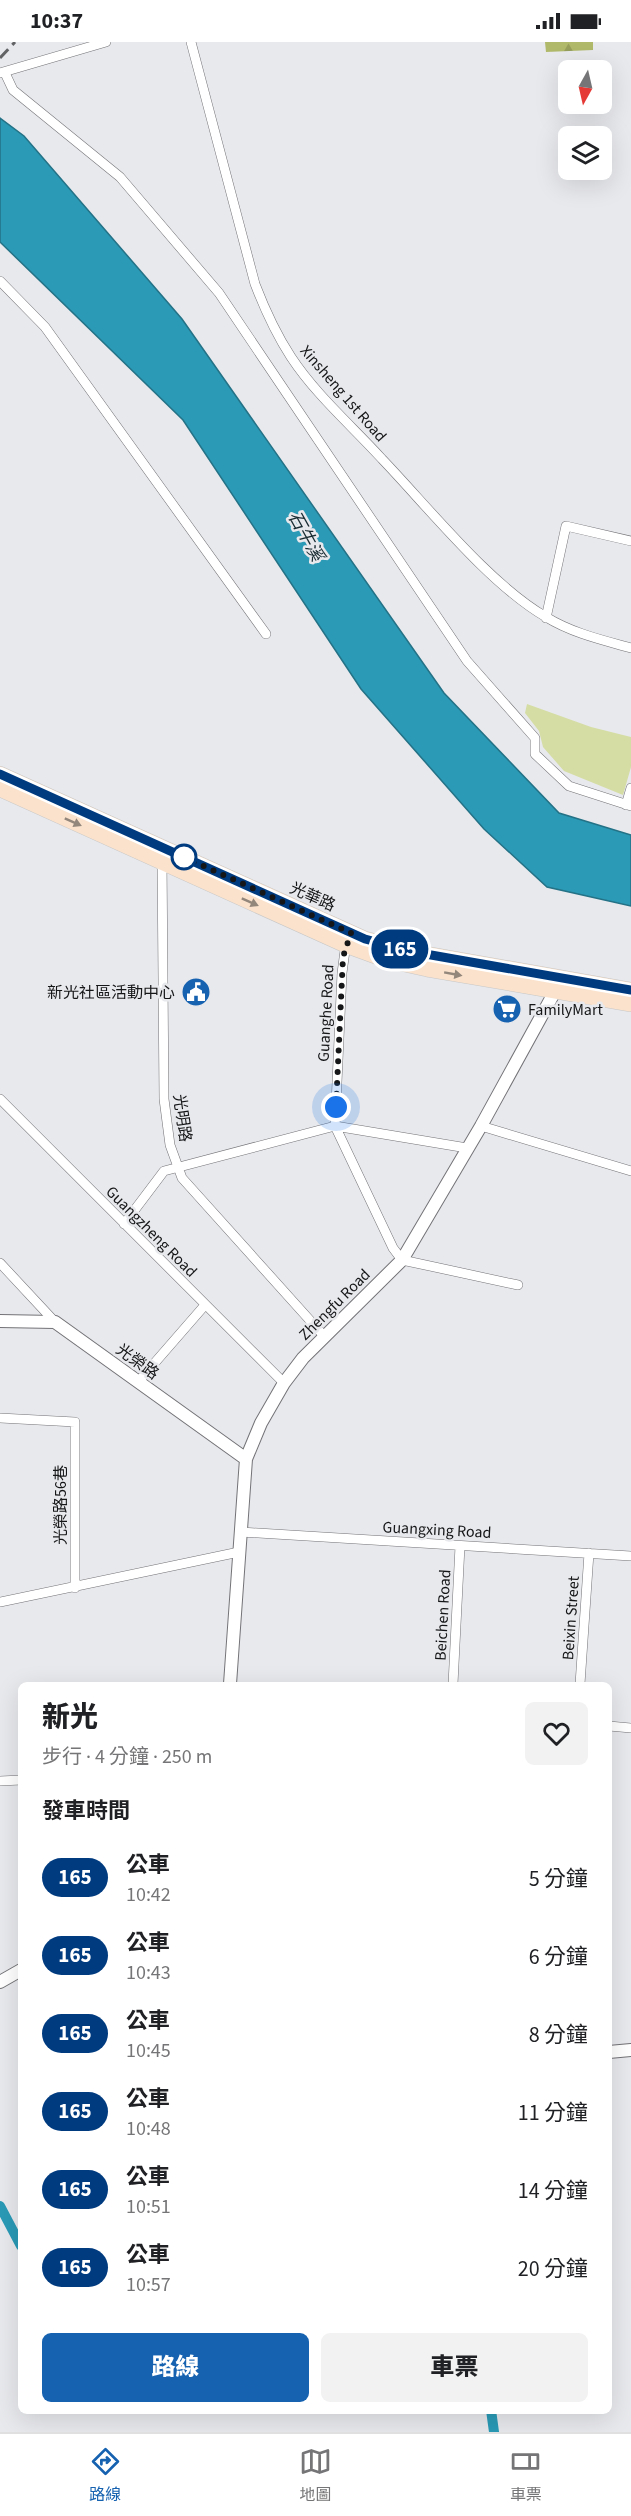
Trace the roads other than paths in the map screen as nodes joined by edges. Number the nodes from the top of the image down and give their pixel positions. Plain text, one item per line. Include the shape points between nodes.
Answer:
1 (106, 42) edge
2 (191, 42) edge
3 (2, 73) edge
4 (0, 281) edge
5 (631, 542) edge
6 (546, 618) junction
7 (266, 634) dead end
8 (631, 648) edge
9 (0, 774) edge
10 (631, 788) edge
11 (0, 789) edge
12 (50, 804) junction
13 (629, 805) edge
14 (162, 855) junction
15 (348, 939) junction
16 (559, 985) junction
17 (631, 990) edge
18 (631, 1004) edge
19 (0, 1098) edge
20 (335, 1126) junction
21 (482, 1126) junction
22 (467, 1148) junction
23 (178, 1165) junction
24 (631, 1172) edge
25 (124, 1224) junction
26 (402, 1260) junction
27 (0, 1263) edge
28 (518, 1285) dead end
29 (205, 1305) junction
30 (0, 1321) edge
31 (55, 1322) junction
32 (324, 1336) junction
33 (138, 1382) junction
34 (284, 1383) junction
35 (0, 1418) edge
36 (246, 1459) junction
37 (241, 1532) junction
38 (460, 1546) junction
39 (238, 1552) junction
40 (589, 1552) junction
41 (631, 1556) edge
42 (75, 1588) junction
43 (0, 1602) edge
44 (230, 1682) edge
45 (453, 1682) edge
46 (580, 1682) edge
47 (612, 1726) edge
48 (631, 1728) edge
49 (18, 1780) edge
50 (0, 1781) edge
51 (18, 1972) edge
52 (0, 1982) edge
53 (631, 2050) edge
54 (612, 2052) edge

1 - 3 street
2 - 6 street, Xinsheng 1st Road via 255,284 292,358 320,393 477,558 518,598
3 - 13 street via 13,90 120,177 219,293 467,661 535,738 536,754 570,786
4 - 7 street via 45,327
5 - 6 street via 566,526
6 - 8 street, Xinsheng 1st Road via 582,634
9 - 12 main road, 光華路
10 - 13 street
11 - 12 main road, 光華路
12 - 14 main road, 光華路
14 - 15 main road, 光華路
14 - 23 street, 光明路 via 164,1099 170,1145
15 - 16 main road, 光華路 via 386,960 427,969
15 - 20 street, Guanghe Road
16 - 17 main road, 光華路
16 - 18 main road, 光華路
16 - 21 street, Zhengfu Road
19 - 25 street, Guangzheng Road
20 - 22 street
20 - 23 street
20 - 26 street, Guanghe Road
21 - 22 street, Zhengfu Road
21 - 24 street
22 - 26 street, Zhengfu Road
23 - 25 street via 164,1171
23 - 32 street, 光明路 via 182,1178
25 - 29 street, Guangzheng Road
26 - 28 street
26 - 32 street, Zhengfu Road
27 - 31 street
29 - 33 street
29 - 34 street, Guangzheng Road
30 - 31 street
31 - 33 street, 光榮路
32 - 34 street, Zhengfu Road
33 - 36 street, 光榮路
34 - 36 street, Zhengfu Road
35 - 42 street, 光榮路56巷 via 75,1422
36 - 37 street, Zhengfu Road
37 - 38 street, Guangxing Road
37 - 39 street, Zhengfu Road
38 - 40 street, Guangxing Road
38 - 45 street, Beichen Road
39 - 42 street
39 - 44 street, Zhengfu Road
40 - 41 street, Guangxing Road
40 - 46 street, Beixin Street
42 - 43 street
47 - 48 street
49 - 50 street
51 - 52 street
53 - 54 street

